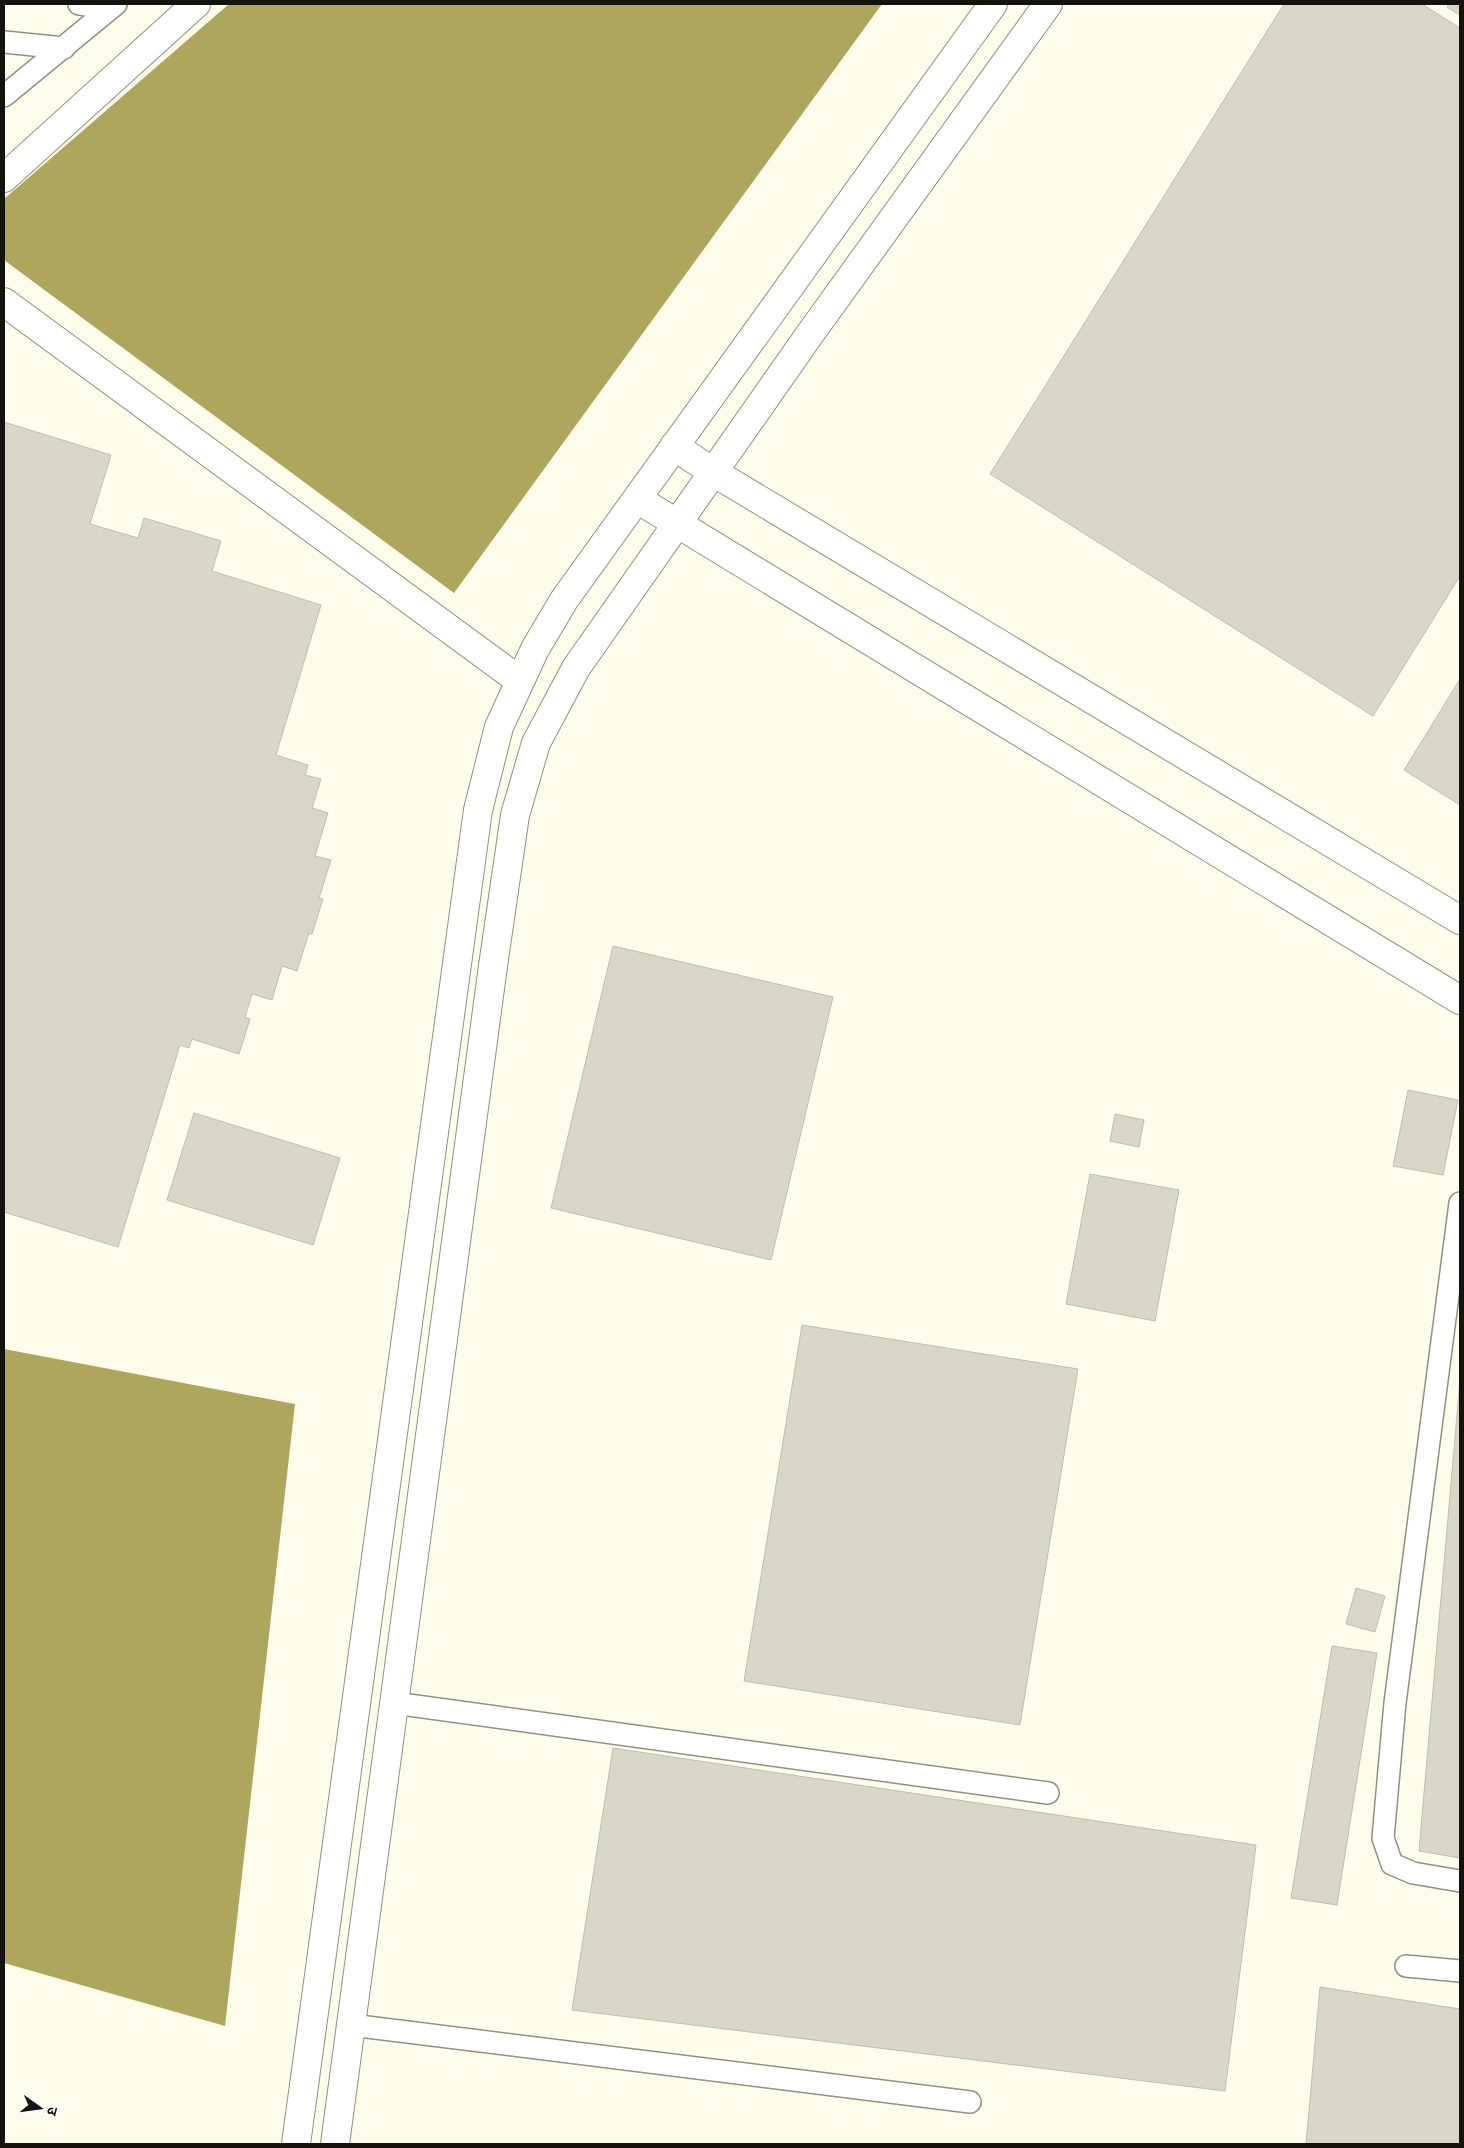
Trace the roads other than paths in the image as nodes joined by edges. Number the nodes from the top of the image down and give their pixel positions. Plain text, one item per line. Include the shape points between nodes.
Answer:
1 (79, 4) edge
2 (196, 4) edge
3 (993, 4) edge
4 (1048, 4) edge
5 (113, 6) edge
6 (4, 42) edge
7 (64, 48) junction
8 (4, 96) edge
9 (4, 178) edge
10 (4, 302) edge
11 (674, 446) junction
12 (713, 472) junction
13 (637, 499) junction
14 (677, 524) junction
15 (520, 681) junction
16 (1460, 920) edge
17 (1460, 1000) edge
18 (1460, 1203) edge
19 (1455, 1293) edge
20 (394, 1703) junction
21 (1048, 1793) dead end
22 (1460, 1881) edge
23 (1406, 1966) dead end
24 (1460, 1971) edge
25 (351, 2024) junction
26 (970, 2102) dead end
27 (296, 2144) edge
28 (335, 2144) edge

1 - 5 lane
2 - 9 street
3 - 11 street
4 - 12 street
5 - 7 lane
6 - 7 lane
7 - 8 lane
10 - 15 street
11 - 12 street
11 - 13 street
12 - 14 street
12 - 16 street
13 - 14 street
13 - 15 street via 564,600
14 - 17 street
14 - 20 street via 576,668 536,743 515,814
15 - 27 street via 499,728 478,810
18 - 19 lane
19 - 22 lane via 1395,1703 1384,1838 1392,1864 1413,1873
20 - 21 lane
20 - 25 street
23 - 24 lane
25 - 26 lane
25 - 28 street

